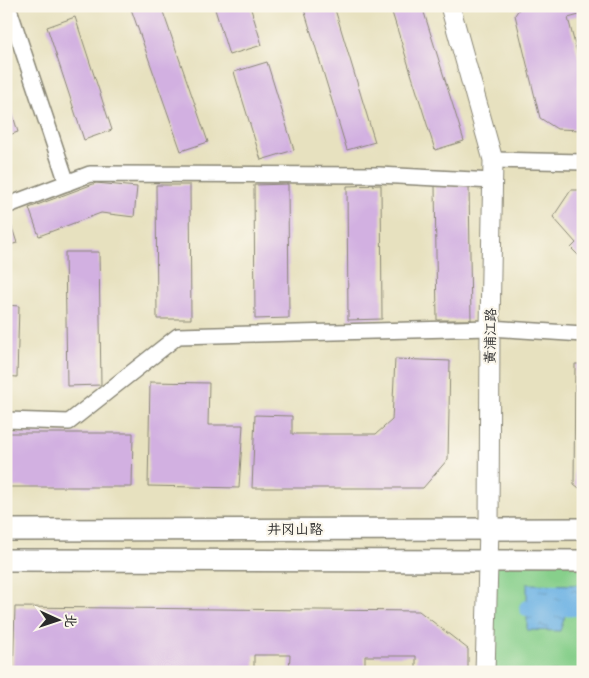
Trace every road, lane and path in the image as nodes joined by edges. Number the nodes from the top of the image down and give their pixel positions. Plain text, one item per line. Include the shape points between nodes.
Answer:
1 (8, 6) edge
2 (450, 6) edge
3 (11, 32) edge
4 (493, 160) junction
5 (583, 162) edge
6 (493, 181) junction
7 (67, 183) junction
8 (6, 206) edge
9 (490, 328) junction
10 (583, 334) edge
11 (6, 420) edge
12 (489, 528) junction
13 (583, 529) edge
14 (6, 530) edge
15 (6, 560) edge
16 (488, 561) junction
17 (583, 561) edge
18 (485, 672) edge

1 - 3 street
2 - 4 street, 黄浦江路
3 - 7 street
4 - 5 street
4 - 6 street, 黄浦江路
6 - 7 street via 379,176 90,174
6 - 9 street, 黄浦江路
7 - 8 street
9 - 10 street
9 - 11 street via 178,336 68,422
9 - 12 street, 黄浦江路
12 - 13 main road, 井冈山路
12 - 14 main road, 井冈山路
12 - 16 street, 黄浦江路
15 - 16 main road
16 - 17 main road
16 - 18 street, 黄浦江路

